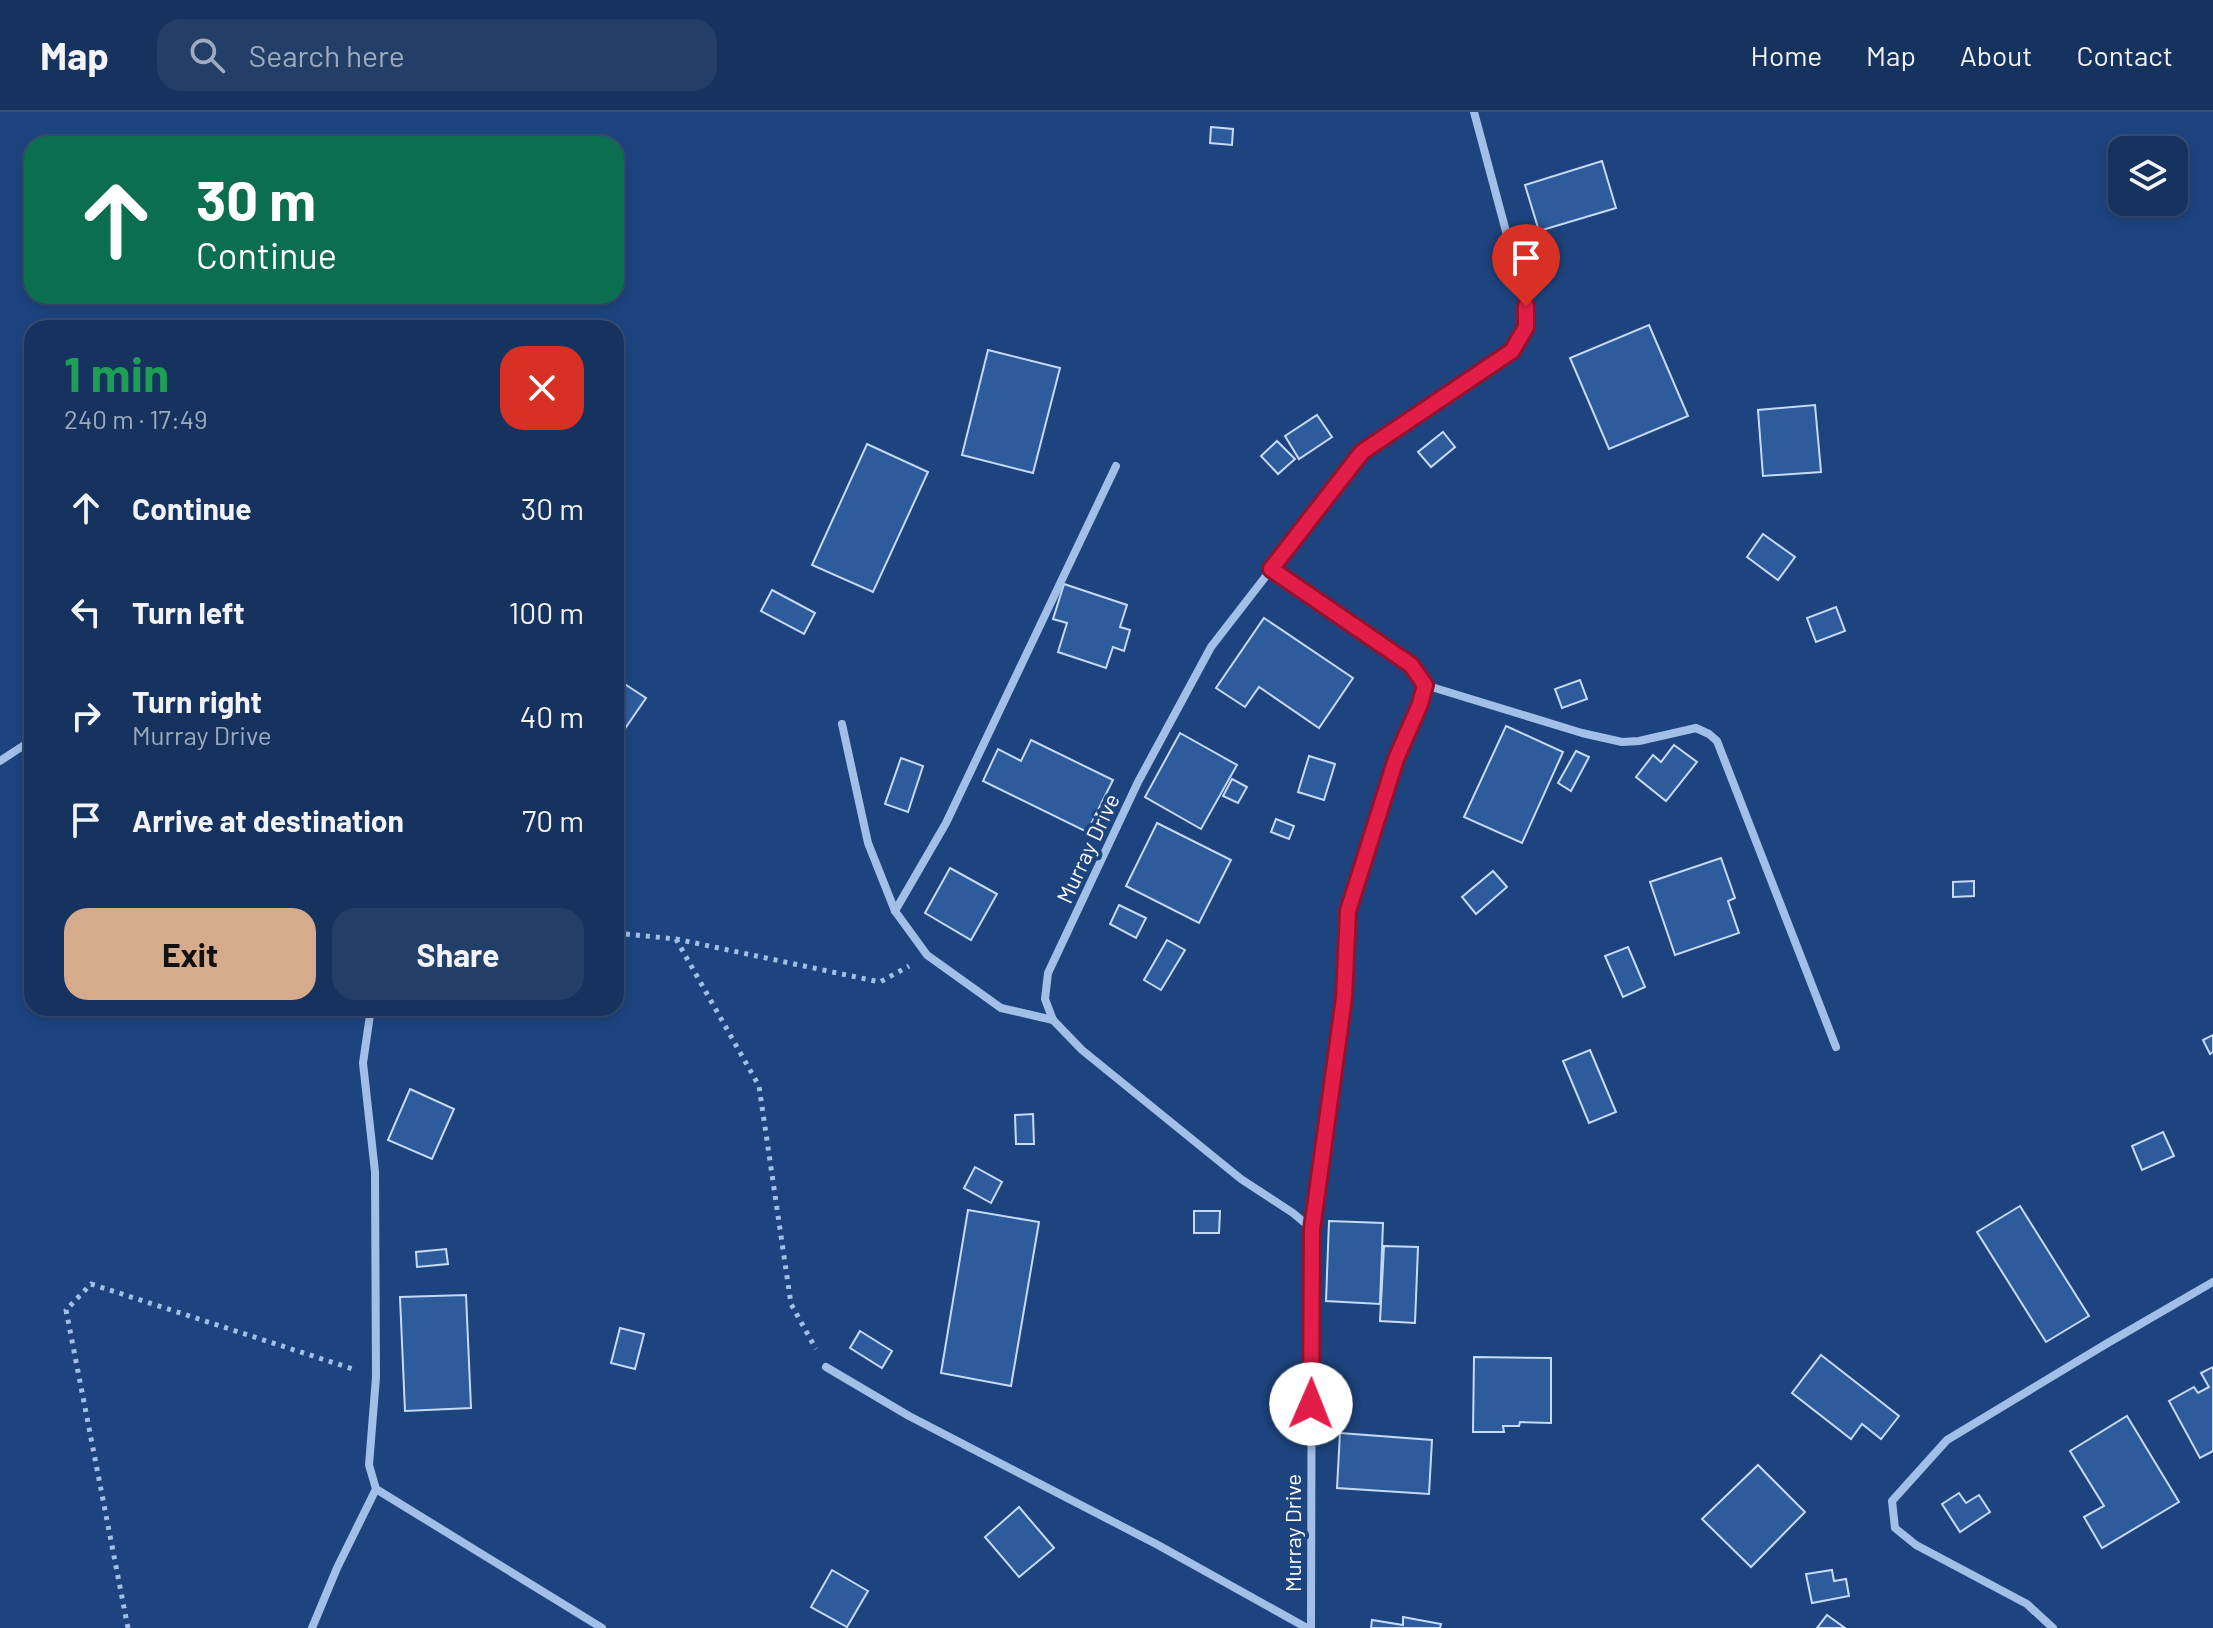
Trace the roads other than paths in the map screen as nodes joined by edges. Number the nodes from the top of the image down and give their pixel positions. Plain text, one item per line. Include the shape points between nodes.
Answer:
1 (1474, 112) edge
2 (1116, 466) dead end
3 (1271, 569) junction
4 (1425, 685) junction
5 (842, 724) dead end
6 (24, 745) edge
7 (0, 761) edge
8 (895, 911) junction
9 (370, 1016) edge
10 (1053, 1020) junction
11 (1836, 1047) dead end
12 (1312, 1229) junction
13 (2213, 1282) edge
14 (826, 1367) road end
15 (376, 1489) junction
16 (312, 1628) edge
17 (602, 1628) edge
18 (1309, 1628) edge
19 (2053, 1628) edge

1 - 3 street, Murray Drive via 1526,306 1526,327 1512,351 1362,452
2 - 8 street via 946,823
3 - 4 street via 1411,665
3 - 10 street, Murray Drive via 1211,647 1138,782 1048,973 1045,999
4 - 11 street via 1622,742 1696,728 1717,741
4 - 12 street, Murray Drive via 1348,911 1344,998
5 - 8 street via 868,843
6 - 7 street
8 - 10 street via 927,955 1001,1008
9 - 15 street via 363,1063 375,1172 376,1377 369,1465
10 - 12 street via 1082,1050 1241,1179
12 - 18 street, Murray Drive
13 - 19 street via 1947,1440 1892,1501 1895,1528 1916,1545 2027,1604
14 - 18 street
15 - 16 street
15 - 17 street

